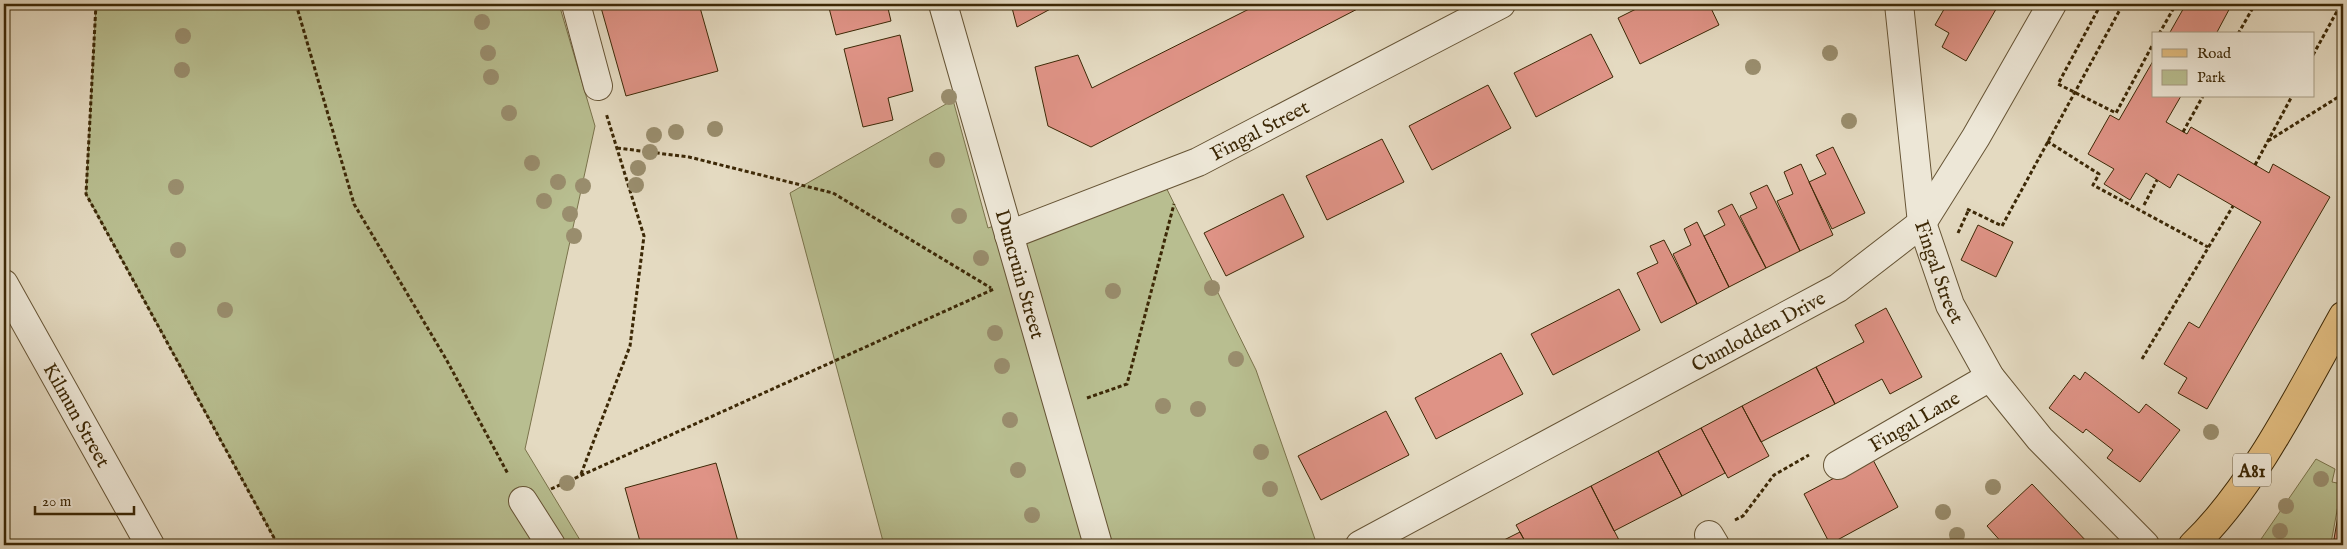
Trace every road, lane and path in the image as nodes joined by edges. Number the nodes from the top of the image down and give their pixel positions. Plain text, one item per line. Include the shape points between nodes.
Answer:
1 (6, 4) edge
2 (96, 4) edge
3 (296, 4) edge
4 (576, 4) edge
5 (943, 4) edge
6 (1500, 4) edge
7 (1899, 4) edge
8 (2052, 4) edge
9 (2101, 4) edge
10 (2123, 4) edge
11 (2176, 4) edge
12 (2254, 4) edge
13 (2341, 4) edge
14 (4, 32) edge
15 (2160, 32) edge
16 (2239, 32) edge
17 (2152, 46) edge
18 (2314, 53) edge
19 (598, 86) joint
20 (2343, 94) edge
21 (2202, 98) edge
22 (2291, 98) edge
23 (2183, 132) dead end
24 (2047, 141) junction
25 (2268, 141) junction
26 (617, 148) junction
27 (2255, 164) dead end
28 (1184, 167) junction
29 (2157, 180) dead end
30 (1939, 195) junction
31 (1973, 202) dead end
32 (2144, 205) dead end
33 (2233, 206) dead end
34 (1969, 210) junction
35 (1922, 222) junction
36 (1009, 234) junction
37 (2208, 247) junction
38 (1939, 272) junction
39 (1021, 277) junction
40 (4, 284) edge
41 (994, 290) junction
42 (2343, 316) edge
43 (2142, 359) dead end
44 (1990, 377) junction
45 (1059, 408) junction
46 (1838, 465) dead end
47 (581, 475) junction
48 (523, 501) junction
49 (150, 545) edge
50 (278, 545) edge
51 (551, 545) edge
52 (1098, 545) edge
53 (1360, 545) edge
54 (2145, 545) edge
55 (2192, 545) edge

1 - 14 path
2 - 50 path via 86,194
3 - 48 path via 354,204 446,359
4 - 19 street
5 - 36 street, Duncruin Street
6 - 28 street, Fingal Street
7 - 35 street, Fingal Street
8 - 30 street, Cumlodden Drive
9 - 17 path, bridge via 2058,84 2116,113
10 - 24 path
11 - 15 path
12 - 16 path
13 - 18 path
19 - 26 path
20 - 25 path
21 - 23 path
22 - 25 path
24 - 34 path via 2002,226
24 - 37 path via 2099,174 2093,185
25 - 27 path
26 - 41 path via 689,157 833,193
26 - 47 path via 644,236 630,346
28 - 36 street, Fingal Street
28 - 45 path via 1127,384
29 - 32 path
30 - 34 path
30 - 35 street, Cumlodden Drive
31 - 34 path
33 - 37 path
34 - 38 path
35 - 38 street, Fingal Street
35 - 53 street, Cumlodden Drive via 1838,288
36 - 39 street, Duncruin Street
37 - 43 path
38 - 44 street, Fingal Street via 1950,306
39 - 41 path
39 - 45 street, Duncruin Street
40 - 49 street, Kilmun Street
41 - 47 path
42 - 55 main road, A81 via 2250,474 2218,519
44 - 46 street, Fingal Lane
44 - 54 street, Fingal Street via 2040,439
45 - 52 street, Duncruin Street
47 - 48 path
48 - 51 street

